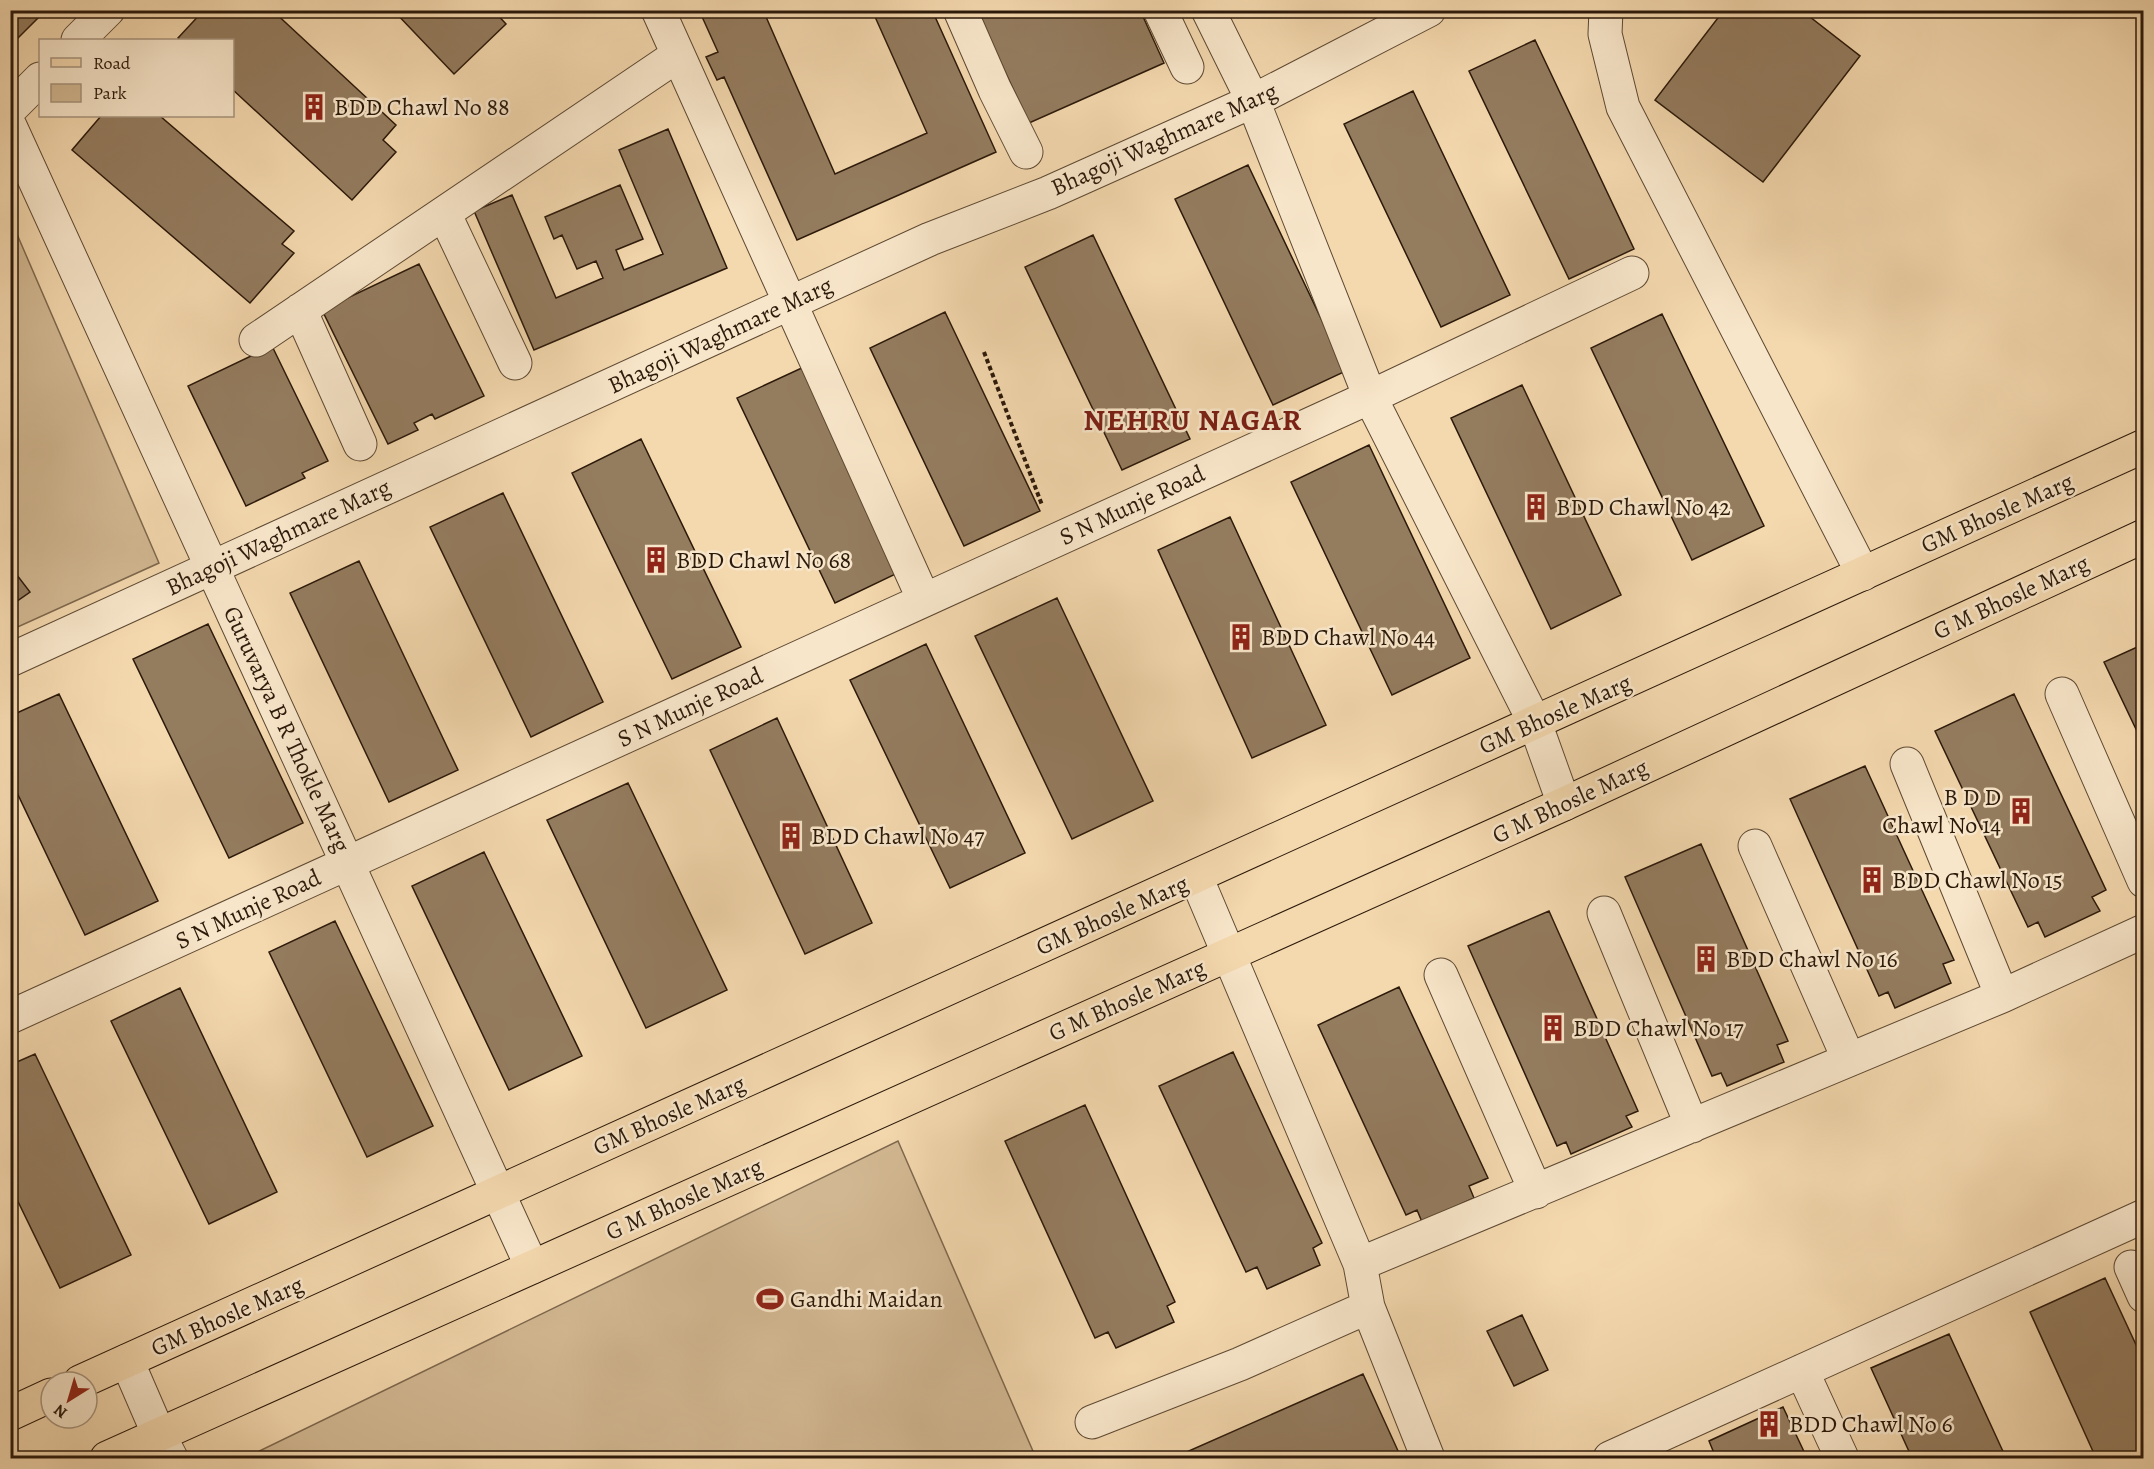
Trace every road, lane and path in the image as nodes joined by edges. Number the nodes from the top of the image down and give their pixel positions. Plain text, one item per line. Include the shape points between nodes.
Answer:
1 (108, 10) edge
2 (658, 10) edge
3 (960, 10) edge
4 (1160, 10) edge
5 (1208, 10) edge
6 (1429, 10) edge
7 (1606, 10) edge
8 (79, 39) edge
9 (678, 55) junction
10 (1187, 67) dead end
11 (39, 80) edge
12 (1253, 101) junction
13 (10, 109) edge
14 (10, 126) edge
15 (1026, 152) dead end
16 (444, 213) junction
17 (1632, 273) dead end
18 (789, 303) junction
19 (300, 310) junction
20 (255, 340) dead end
21 (984, 352) dead end
22 (515, 363) dead end
23 (1370, 397) junction
24 (360, 444) dead end
25 (2144, 446) edge
26 (2144, 536) edge
27 (1056, 540) junction
28 (213, 567) junction
29 (1863, 574) junction
30 (924, 600) junction
31 (10, 660) edge
32 (2062, 694) dead end
33 (1535, 723) junction
34 (1907, 764) dead end
35 (1564, 804) junction
36 (1755, 846) dead end
37 (348, 863) junction
38 (1196, 877) junction
39 (2144, 881) edge
40 (1604, 912) dead end
41 (2144, 931) edge
42 (1228, 955) junction
43 (1441, 975) dead end
44 (2002, 996) junction
45 (10, 1017) edge
46 (1849, 1060) junction
47 (1692, 1126) junction
48 (1536, 1192) junction
49 (498, 1193) junction
50 (2144, 1216) edge
51 (1360, 1264) junction
52 (532, 1267) junction
53 (1368, 1307) junction
54 (128, 1361) junction
55 (1802, 1371) junction
56 (99, 1374) edge
57 (39, 1401) edge
58 (10, 1414) edge
59 (1092, 1422) dead end
60 (165, 1447) edge
61 (107, 1458) edge
62 (1428, 1458) edge
63 (1610, 1458) edge
64 (1842, 1458) edge

1 - 8 street
2 - 9 street
3 - 15 street
4 - 10 street
5 - 12 street
6 - 12 street, Bhagoji Waghmare Marg
7 - 29 street via 1605,34 1623,107
9 - 16 street
9 - 18 street
11 - 13 street
12 - 18 street, Bhagoji Waghmare Marg
12 - 23 street
14 - 28 street, Guruvarya B R Thokle Marg
16 - 19 street
16 - 22 street
17 - 23 street, S N Munje Road
18 - 28 street, Bhagoji Waghmare Marg
18 - 30 street
19 - 20 street
19 - 24 street
21 - 27 path
23 - 27 street, S N Munje Road
23 - 33 street
25 - 29 main road, GM Bhosle Marg
26 - 35 main road, G M Bhosle Marg
27 - 30 street, S N Munje Road
28 - 31 street, Bhagoji Waghmare Marg
28 - 37 street, Guruvarya B R Thokle Marg
29 - 33 main road, GM Bhosle Marg
30 - 37 street, S N Munje Road
32 - 39 street
33 - 35 street
33 - 38 main road, GM Bhosle Marg
34 - 44 street
35 - 42 main road, G M Bhosle Marg
36 - 46 street
37 - 45 street, S N Munje Road
37 - 49 street, Guruvarya B R Thokle Marg
38 - 42 street
38 - 49 main road, GM Bhosle Marg
40 - 47 street
41 - 44 street
42 - 51 street
42 - 52 main road, G M Bhosle Marg
43 - 48 street
44 - 46 street
46 - 47 street
47 - 48 street
48 - 51 street
49 - 52 street, Guruvarya B R Thokle Marg
49 - 54 main road, GM Bhosle Marg
50 - 55 street
51 - 53 street
52 - 60 main road, G M Bhosle Marg
53 - 59 street via 1240,1364
53 - 62 street
54 - 56 main road, GM Bhosle Marg
54 - 60 street
55 - 63 street
55 - 64 street
57 - 58 main road
60 - 61 main road, G M Bhosle Marg

